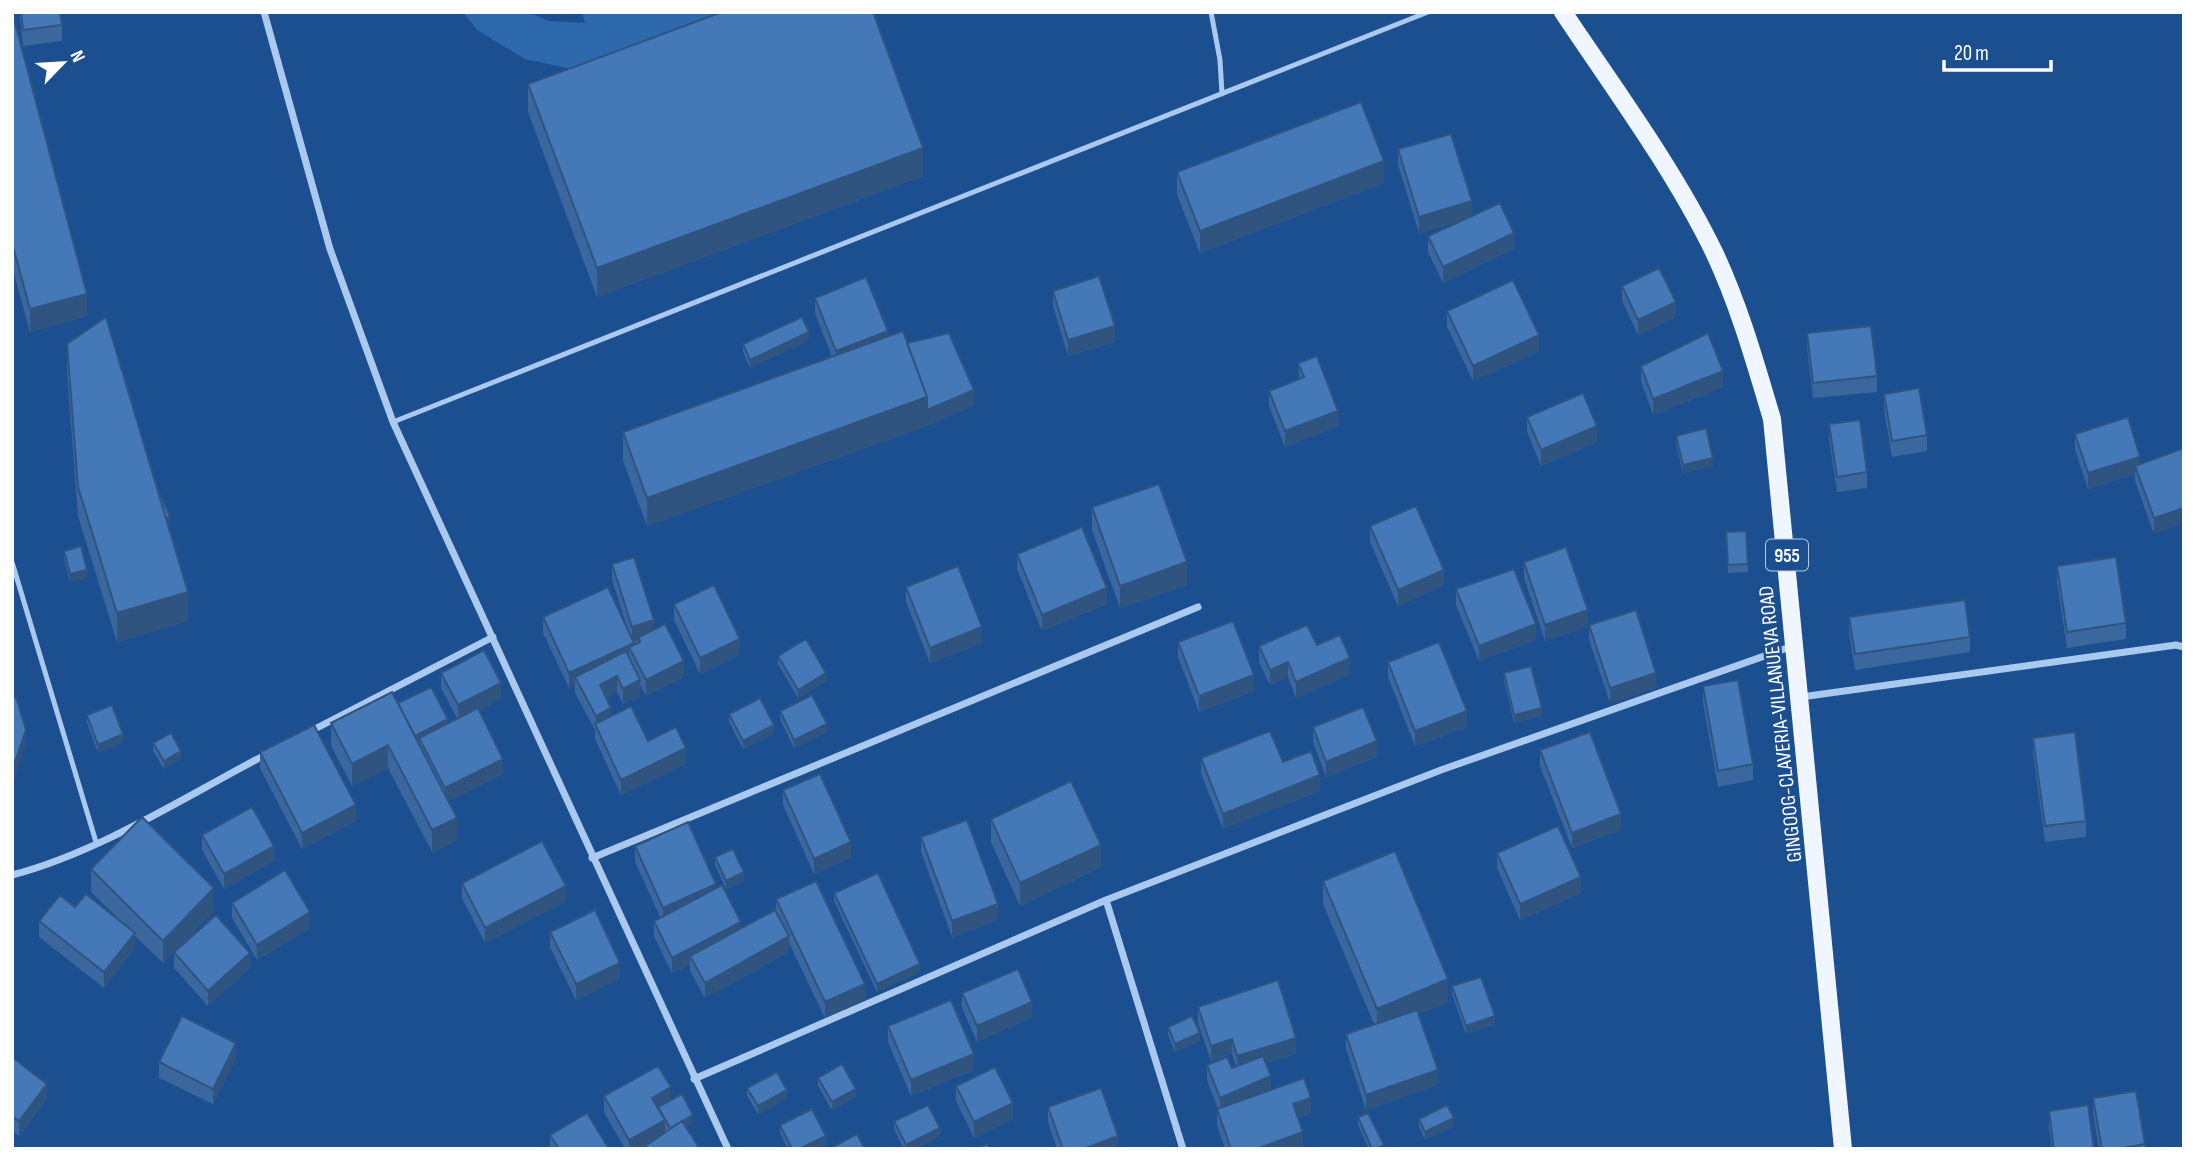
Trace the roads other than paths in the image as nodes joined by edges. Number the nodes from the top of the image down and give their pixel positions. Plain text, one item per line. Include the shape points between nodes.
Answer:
1 (264, 12) edge
2 (1211, 12) edge
3 (1428, 12) edge
4 (1563, 12) edge
5 (1222, 94) junction
6 (393, 422) junction
7 (12, 562) edge
8 (1198, 607) dead end
9 (493, 637) junction
10 (1796, 645) junction
11 (2184, 647) edge
12 (1801, 697) junction
13 (295, 740) edge
14 (270, 753) edge
15 (96, 842) junction
16 (592, 858) junction
17 (12, 874) edge
18 (1106, 900) junction
19 (694, 1079) junction
20 (728, 1149) edge
21 (1183, 1149) edge
22 (1843, 1149) edge

1 - 6 street via 330,249
2 - 5 lane
3 - 5 lane
4 - 10 main road, GINGOOG-CLAVERIA-VILLANUEVA ROAD / 955 via 1652,146 1713,252 1748,337 1772,419
5 - 6 lane
6 - 9 street
7 - 15 lane
8 - 16 street
9 - 13 street
9 - 16 street
10 - 12 main road, GINGOOG-CLAVERIA-VILLANUEVA ROAD / 955
10 - 18 street via 1441,769
11 - 12 street
12 - 22 main road, GINGOOG-CLAVERIA-VILLANUEVA ROAD / 955
14 - 15 street
15 - 17 street via 47,866
16 - 19 street
18 - 19 street
18 - 21 street
19 - 20 street

